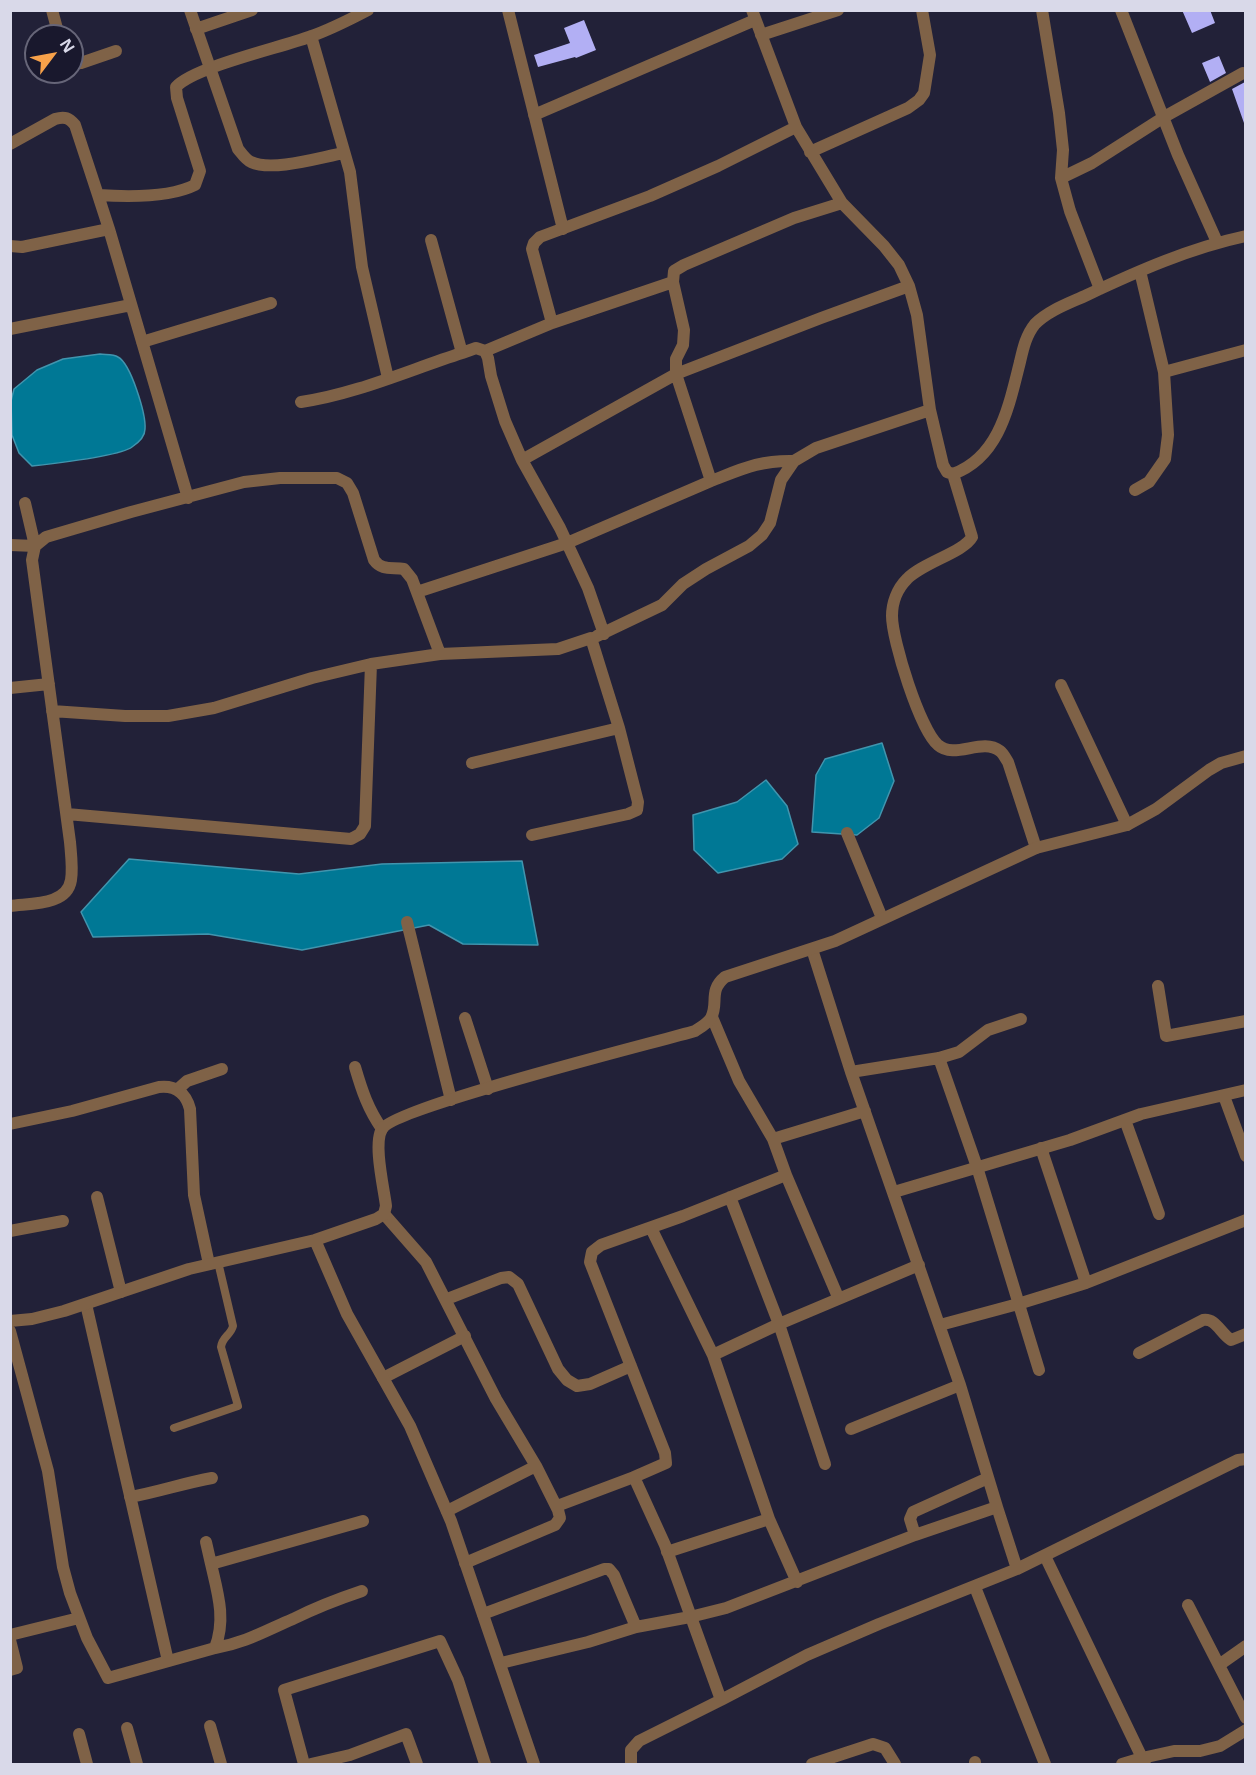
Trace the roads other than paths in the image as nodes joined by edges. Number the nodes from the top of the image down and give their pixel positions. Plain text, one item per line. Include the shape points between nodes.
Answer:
1 (190, 10) edge
2 (252, 10) edge
3 (368, 10) edge
4 (508, 10) edge
5 (838, 10) edge
6 (922, 10) edge
7 (1042, 10) edge
8 (1121, 10) edge
9 (753, 15) edge
10 (196, 29) junction
11 (761, 35) junction
12 (311, 36) junction
13 (116, 51) dead end
14 (84, 62) edge
15 (209, 69) junction
16 (1243, 73) dead end
17 (534, 115) junction
18 (1164, 117) junction
19 (796, 127) junction
20 (10, 144) edge
21 (810, 152) junction
22 (344, 153) junction
23 (1061, 178) junction
24 (98, 195) junction
25 (842, 203) junction
26 (109, 229) junction
27 (563, 229) junction
28 (1245, 236) edge
29 (431, 240) dead end
30 (1217, 242) junction
31 (10, 246) edge
32 (1140, 271) junction
33 (673, 282) junction
34 (909, 286) junction
35 (1100, 289) junction
36 (271, 303) dead end
37 (131, 305) junction
38 (552, 322) junction
39 (10, 329) edge
40 (142, 342) junction
41 (1245, 350) edge
42 (485, 351) junction
43 (462, 353) junction
44 (1164, 372) junction
45 (676, 374) junction
46 (388, 378) junction
47 (301, 402) dead end
48 (930, 410) junction
49 (522, 460) junction
50 (794, 461) junction
51 (953, 474) junction
52 (711, 481) junction
53 (1135, 490) dead end
54 (188, 498) junction
55 (25, 503) dead end
56 (567, 543) junction
57 (10, 545) edge
58 (35, 546) junction
59 (417, 592) junction
60 (604, 634) junction
61 (591, 638) junction
62 (440, 654) junction
63 (371, 664) junction
64 (49, 684) junction
65 (1061, 685) dead end
66 (10, 688) edge
67 (52, 711) junction
68 (619, 728) junction
69 (1245, 756) edge
70 (472, 763) dead end
71 (67, 814) junction
72 (1126, 825) junction
73 (847, 833) dead end
74 (532, 836) dead end
75 (1036, 848) junction
76 (10, 906) edge
77 (882, 918) junction
78 (407, 922) dead end
79 (812, 949) junction
80 (1158, 986) dead end
81 (712, 1017) junction
82 (465, 1018) dead end
83 (1021, 1019) dead end
84 (1245, 1021) edge
85 (939, 1058) junction
86 (356, 1068) dead end
87 (222, 1069) dead end
88 (851, 1072) junction
89 (177, 1089) junction
90 (488, 1089) junction
91 (1245, 1090) edge
92 (1224, 1096) junction
93 (451, 1100) junction
94 (865, 1111) junction
95 (1125, 1120) junction
96 (10, 1124) edge
97 (382, 1129) junction
98 (772, 1139) junction
99 (1041, 1148) junction
100 (1245, 1156) edge
101 (977, 1167) junction
102 (786, 1175) junction
103 (894, 1192) junction
104 (97, 1197) dead end
105 (730, 1197) junction
106 (384, 1214) junction
107 (1159, 1214) dead end
108 (1245, 1220) edge
109 (63, 1221) dead end
110 (651, 1228) junction
111 (10, 1231) edge
112 (315, 1240) junction
113 (213, 1263) junction
114 (919, 1265) junction
115 (1086, 1283) junction
116 (121, 1292) junction
117 (838, 1297) junction
118 (447, 1299) junction
119 (86, 1304) junction
120 (1018, 1304) junction
121 (10, 1321) edge
122 (779, 1324) junction
123 (940, 1325) junction
124 (10, 1331) edge
125 (1245, 1335) edge
126 (465, 1336) junction
127 (1139, 1353) dead end
128 (712, 1356) junction
129 (631, 1366) junction
130 (1039, 1371) dead end
131 (383, 1378) junction
132 (960, 1385) junction
133 (174, 1428) dead end
134 (850, 1429) dead end
135 (1245, 1459) edge
136 (825, 1464) dead end
137 (536, 1466) junction
138 (634, 1477) junction
139 (212, 1478) dead end
140 (988, 1478) junction
141 (130, 1497) junction
142 (556, 1506) junction
143 (997, 1507) junction
144 (447, 1511) junction
145 (769, 1519) junction
146 (363, 1521) dead end
147 (915, 1535) junction
148 (206, 1542) dead end
149 (667, 1552) junction
150 (1044, 1556) junction
151 (465, 1563) junction
152 (211, 1564) junction
153 (1017, 1569) junction
154 (797, 1582) junction
155 (975, 1587) junction
156 (362, 1591) dead end
157 (1188, 1605) dead end
158 (483, 1614) junction
159 (690, 1617) junction
160 (79, 1618) junction
161 (636, 1627) junction
162 (10, 1635) edge
163 (10, 1640) edge
164 (1245, 1646) edge
165 (215, 1648) junction
166 (168, 1661) junction
167 (501, 1663) junction
168 (1219, 1665) junction
169 (10, 1670) edge
170 (721, 1700) junction
171 (1245, 1718) edge
172 (210, 1726) dead end
173 (127, 1728) dead end
174 (1245, 1730) edge
175 (79, 1734) dead end
176 (1143, 1761) edge
177 (87, 1764) edge
178 (137, 1764) edge
179 (221, 1764) edge
180 (304, 1764) edge
181 (311, 1764) edge
182 (417, 1764) edge
183 (485, 1764) edge
184 (534, 1764) edge
185 (631, 1764) edge
186 (812, 1764) edge
187 (895, 1764) edge
188 (1045, 1764) edge
189 (1122, 1764) edge

1 - 10 street
2 - 10 street
3 - 12 street
4 - 17 street
5 - 11 street
6 - 21 street via 930,55 924,93 919,100
7 - 23 street via 1059,113
8 - 18 street
9 - 11 street
9 - 17 street
10 - 15 street
11 - 19 street
12 - 15 street
12 - 22 street
13 - 14 street
15 - 22 street via 238,149 248,161 284,164
15 - 24 street via 188,77 176,87 200,171 195,185 183,191 122,197
16 - 18 street
17 - 27 street
18 - 23 street
18 - 30 street
19 - 21 street
19 - 27 street via 650,196
20 - 24 street via 55,119 70,119
21 - 25 street
22 - 46 street via 356,209 362,267
23 - 35 street
24 - 26 street
25 - 33 street via 794,218 684,265 674,271
25 - 34 street via 884,246
26 - 31 street via 22,247
26 - 37 street
27 - 38 street via 540,237 532,249
28 - 30 street
29 - 43 street
30 - 32 street
32 - 35 street
32 - 44 street
33 - 38 street
33 - 45 street via 684,330
34 - 45 street
34 - 48 street via 917,315
35 - 51 street via 1054,310 1036,324 1026,339 1010,403 996,438 977,461
36 - 40 street
37 - 39 street
37 - 40 street
38 - 42 street
40 - 54 street
41 - 44 street
42 - 43 street via 476,348
42 - 49 street via 505,421
43 - 46 street
44 - 53 street via 1168,435 1165,459 1149,482
45 - 49 street
45 - 52 street
46 - 47 street
48 - 50 street via 816,448
48 - 51 street via 943,465 946,472
49 - 56 street
50 - 52 street via 772,460
50 - 60 street via 781,480 770,523 762,535 683,584 662,604
51 - 75 street via 972,537 908,578 897,592 893,631 912,696 931,737 943,749 989,747 1000,751 1008,762
52 - 56 street
54 - 58 street via 46,537
54 - 59 street via 244,482 337,478 347,483 353,493 374,561 384,568 404,569
55 - 58 street
56 - 59 street
56 - 60 street
57 - 58 street
58 - 64 street via 32,560
59 - 62 street
60 - 61 street
61 - 62 street via 558,649
61 - 68 street
62 - 63 street
63 - 67 street via 214,708 168,716
63 - 71 street via 365,826 351,839
64 - 66 street
64 - 67 street
65 - 72 street
67 - 71 street
68 - 70 street
68 - 74 street via 637,810
69 - 72 street via 1209,770 1156,809
71 - 76 street via 71,882 64,894 55,900
72 - 75 street
73 - 77 street
75 - 77 street
77 - 79 street
78 - 93 street
79 - 81 street via 725,977 714,993
79 - 88 street
80 - 84 street via 1166,1036
81 - 90 street via 695,1031
81 - 98 street via 739,1081
82 - 90 street
83 - 85 street via 988,1030 959,1052
85 - 88 street
85 - 101 street
86 - 97 street via 370,1111
87 - 89 street via 187,1081
88 - 94 street
89 - 96 street via 159,1087
89 - 113 street via 190,1109 194,1195
90 - 93 street
91 - 92 street
92 - 95 street
92 - 100 street
93 - 97 street via 402,1116
94 - 98 street
94 - 103 street
95 - 99 street
95 - 107 street
97 - 106 street via 378,1140
98 - 102 street
99 - 101 street
99 - 115 street
101 - 103 street
101 - 120 street
102 - 105 street
102 - 117 street
103 - 114 street
104 - 116 street
105 - 110 street
105 - 122 street
106 - 112 street
106 - 118 street via 426,1262
108 - 115 street
109 - 111 street
110 - 128 street
110 - 129 street via 601,1245 592,1252 590,1262
112 - 113 street
112 - 131 street via 347,1314
113 - 116 street
113 - 133 lane via 233,1326 221,1347 238,1406
114 - 117 street
114 - 123 street
115 - 120 street
116 - 119 street
117 - 122 street
118 - 126 street
118 - 129 street via 509,1277 518,1284 558,1369 567,1380 577,1386 590,1384
119 - 121 street via 48,1316
119 - 141 street
120 - 123 street
120 - 130 street
122 - 128 street
122 - 136 street
123 - 132 street
124 - 160 street via 48,1471 63,1567
125 - 127 street via 1231,1340 1208,1319
126 - 131 street
126 - 137 street
128 - 145 street
129 - 138 street via 666,1463
131 - 144 street via 410,1426
132 - 134 street
132 - 140 street
135 - 150 street
137 - 142 street
137 - 144 street
138 - 142 street
138 - 149 street
139 - 141 street
140 - 143 street
140 - 147 street via 913,1512 910,1519
141 - 166 street
142 - 151 street via 560,1518 555,1525
143 - 147 street
143 - 153 street
144 - 151 street
145 - 149 street
145 - 154 street
146 - 152 street
147 - 154 street
148 - 152 street
149 - 159 street
150 - 153 street
150 - 176 street
151 - 158 street
152 - 165 street via 221,1610
153 - 155 street
154 - 159 street
155 - 170 street via 807,1655
155 - 188 street
156 - 165 street via 324,1604 255,1637
157 - 168 street
158 - 161 street via 609,1569
158 - 167 street
159 - 161 street
159 - 170 street
160 - 162 street
160 - 166 street via 108,1678
161 - 167 street
163 - 169 street via 17,1668
164 - 168 street
165 - 166 street
167 - 184 street
168 - 171 street
170 - 185 street via 639,1741 631,1750
172 - 179 street
173 - 178 street
174 - 176 street via 1220,1746 1174,1751
175 - 177 street
176 - 189 street
180 - 183 street via 284,1690 440,1641 458,1680
181 - 182 street via 350,1755 406,1734
186 - 187 street via 873,1744 885,1748

